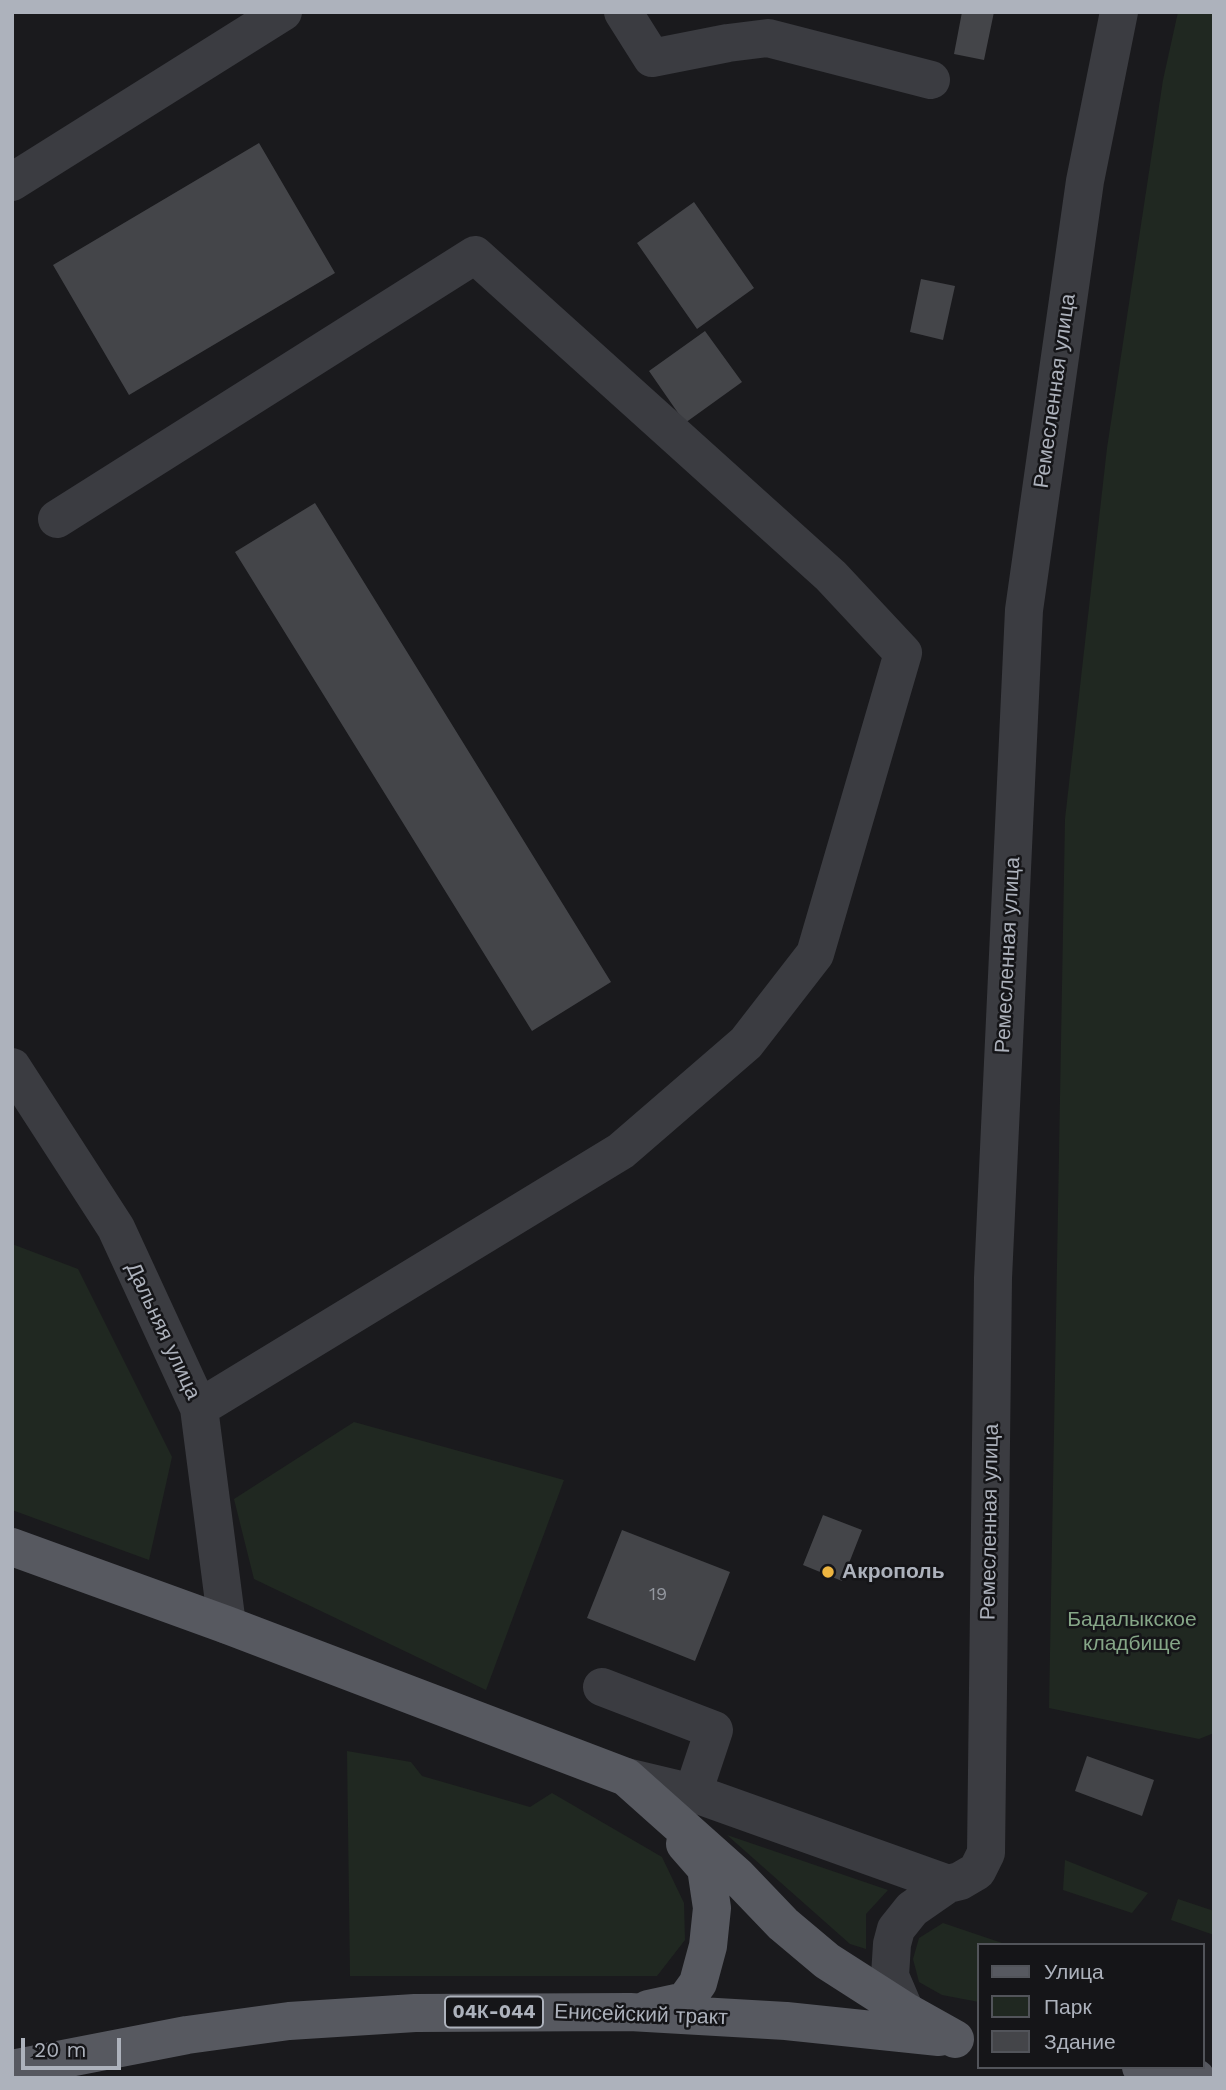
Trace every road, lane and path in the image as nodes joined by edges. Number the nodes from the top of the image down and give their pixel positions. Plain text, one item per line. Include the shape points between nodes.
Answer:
1 (283, 12) edge
2 (623, 12) edge
3 (1119, 12) edge
4 (772, 25) edge
5 (931, 80) dead end
6 (12, 182) edge
7 (57, 519) dead end
8 (12, 1067) edge
9 (199, 1408) junction
10 (12, 1548) edge
11 (227, 1625) junction
12 (602, 1687) dead end
13 (626, 1777) junction
14 (693, 1793) junction
15 (948, 1884) junction
16 (905, 2011) junction
17 (630, 2012) junction
18 (967, 2040) edge
19 (12, 2069) edge
20 (1151, 2069) edge
21 (1195, 2078) edge

1 - 6 street
2 - 4 street via 652,58 728,43
3 - 15 street, Ремесленная улица via 1084,181 1024,610 993,1278 986,1853 977,1871
4 - 5 street
7 - 9 street via 475,255 831,576 902,653 815,954 746,1043 621,1151
8 - 9 street, Дальняя улица via 116,1228
9 - 11 street, Дальняя улица
10 - 11 main road
11 - 13 main road
12 - 14 street via 714,1730
13 - 14 street
13 - 16 main road via 827,1961
13 - 17 main road via 706,1868 712,1908 698,1983 685,2001
14 - 15 street
15 - 16 street, Ремесленная улица via 912,1909 896,1929 890,1976
16 - 18 main road
17 - 18 main road, Енисейский тракт / 04К-044 via 786,2021
17 - 19 main road, Енисейский тракт / 04К-044 via 415,2013 289,2021
20 - 21 main road

